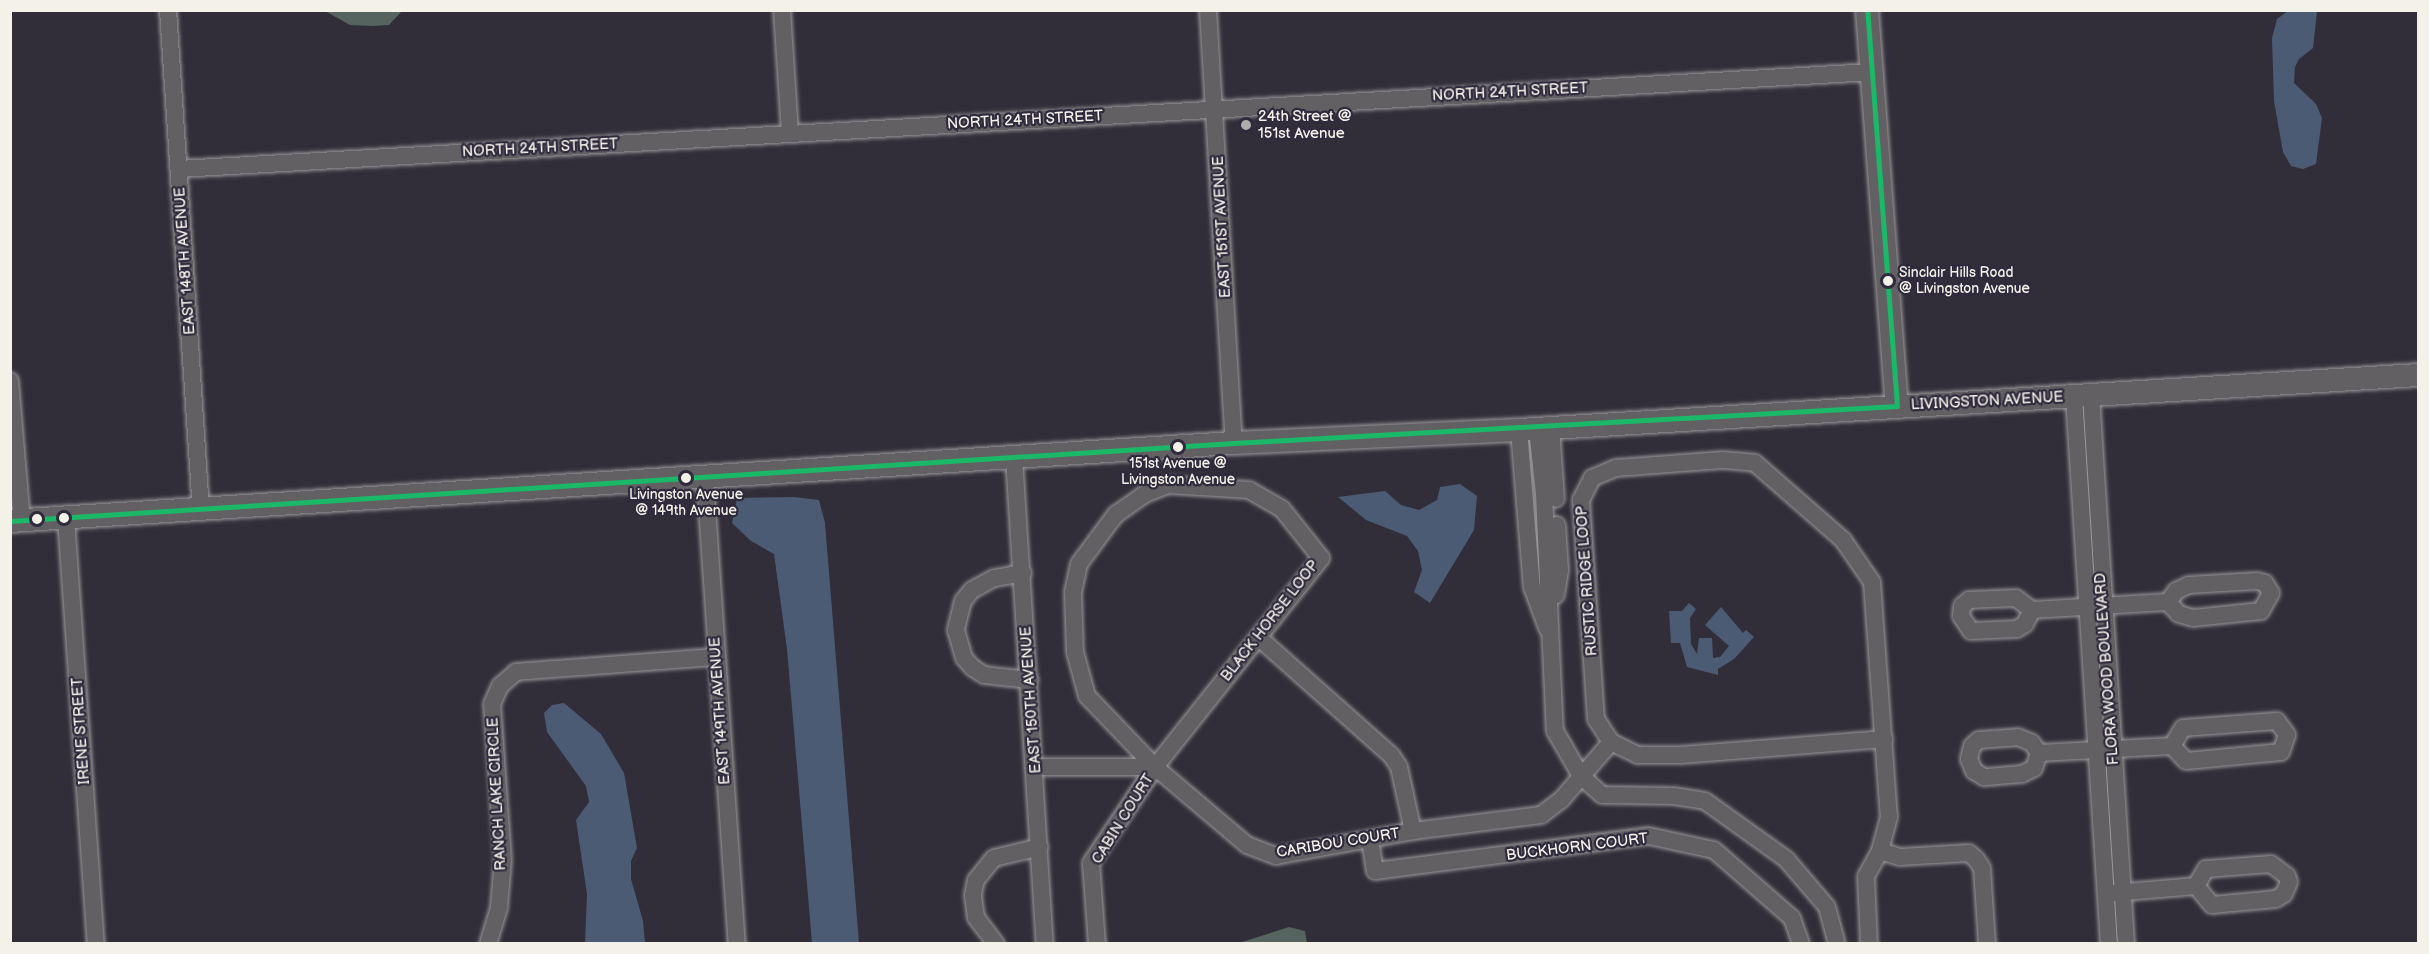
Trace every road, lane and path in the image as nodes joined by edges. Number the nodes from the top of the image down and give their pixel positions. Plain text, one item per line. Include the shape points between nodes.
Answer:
1 (168, 10) edge
2 (782, 10) edge
3 (1208, 10) edge
4 (1867, 10) edge
5 (1871, 72) junction
6 (1215, 109) junction
7 (790, 134) junction
8 (179, 170) junction
9 (2418, 375) edge
10 (10, 381) edge
11 (2082, 396) junction
12 (1897, 406) junction
13 (1536, 429) junction
14 (1234, 443) junction
15 (1014, 457) junction
16 (705, 478) junction
17 (201, 511) junction
18 (66, 518) junction
19 (16, 521) edge
20 (1023, 573) junction
21 (2168, 602) junction
22 (2095, 605) junction
23 (2032, 610) dead end
24 (1550, 634) junction
25 (1258, 637) junction
26 (716, 657) junction
27 (1030, 680) junction
28 (1884, 739) junction
29 (1611, 742) junction
30 (2172, 746) junction
31 (2103, 748) junction
32 (2039, 753) dead end
33 (1036, 767) junction
34 (1155, 767) junction
35 (1581, 776) junction
36 (1413, 831) junction
37 (1370, 840) junction
38 (1040, 847) junction
39 (1880, 851) junction
40 (2196, 886) junction
41 (2115, 893) junction
42 (96, 944) edge
43 (488, 944) edge
44 (737, 944) edge
45 (996, 944) edge
46 (1045, 944) edge
47 (1097, 944) edge
48 (1801, 944) edge
49 (1837, 944) edge
50 (1869, 944) edge
51 (1987, 944) edge
52 (2109, 944) edge
53 (2126, 944) edge

1 - 8 street, EAST 148TH AVENUE
2 - 7 street
3 - 6 street, EAST 151ST AVENUE
4 - 5 street
5 - 6 street, NORTH 24TH STREET
5 - 12 street
6 - 7 street, NORTH 24TH STREET
6 - 14 street, EAST 151ST AVENUE
7 - 8 street, NORTH 24TH STREET
8 - 17 street, EAST 148TH AVENUE
9 - 11 street, LIVINGSTON AVENUE
10 - 19 street
11 - 12 street, LIVINGSTON AVENUE
11 - 22 street, FLORA WOOD BOULEVARD
12 - 13 street, LIVINGSTON AVENUE
13 - 14 street, LIVINGSTON AVENUE
13 - 24 street via 1560,570
13 - 24 street via 1532,587 1539,615
14 - 15 street, LIVINGSTON AVENUE
15 - 16 street, LIVINGSTON AVENUE
15 - 20 street, EAST 150TH AVENUE
16 - 17 street, LIVINGSTON AVENUE
16 - 26 street, EAST 149TH AVENUE
17 - 18 street, LIVINGSTON AVENUE
18 - 19 street, LIVINGSTON AVENUE
18 - 42 street, IRENE STREET
20 - 27 street, EAST 150TH AVENUE
20 - 27 street via 994,578 972,590 963,601 956,630 964,658 984,675
21 - 21 street via 2176,591 2189,585 2257,581 2265,583 2271,593 2261,611 2193,618 2179,614
21 - 22 street
22 - 23 street
22 - 31 street, FLORA WOOD BOULEVARD
24 - 35 street via 1555,731
25 - 34 street, BLACK HORSE LOOP
25 - 34 street, BLACK HORSE LOOP via 1321,558 1282,509 1249,489 1168,485 1145,494 1116,514 1079,564 1073,591 1075,652 1087,696
25 - 36 street via 1391,755 1399,767
26 - 43 street, RANCH LAKE CIRCLE via 516,672 500,686 492,704 502,860 499,907
26 - 44 street, EAST 149TH AVENUE
27 - 33 street, EAST 150TH AVENUE
28 - 29 street via 1681,755 1638,755
28 - 29 street, RUSTIC RIDGE LOOP via 1872,582 1843,540 1781,482 1755,463 1723,460 1616,468 1592,477 1581,500 1596,719
28 - 39 street, RUSTIC RIDGE LOOP via 1889,817
29 - 35 street
30 - 30 street via 2182,728 2277,721 2287,735 2281,752 2186,761
30 - 31 street
31 - 32 street
31 - 41 street, FLORA WOOD BOULEVARD
33 - 34 street
33 - 38 street, EAST 150TH AVENUE
34 - 37 street, CARIBOU COURT via 1247,845 1276,856
34 - 47 street, CABIN COURT via 1091,863
35 - 36 street, CARIBOU COURT via 1561,800 1541,815
35 - 49 street via 1602,795 1674,796 1705,801 1786,859 1827,907
36 - 37 street, CARIBOU COURT
37 - 48 street, BUCKHORN COURT via 1375,871 1649,837 1714,850 1792,918
38 - 45 street via 994,858 976,880 976,917
38 - 46 street, EAST 150TH AVENUE
39 - 50 street, RUSTIC RIDGE LOOP via 1866,876
39 - 51 street via 1900,857 1969,853 1976,859 1982,868
40 - 40 street via 2206,869 2271,864 2289,882 2284,894 2276,899 2212,905
40 - 41 street
41 - 52 street, FLORA WOOD BOULEVARD
41 - 53 street, FLORA WOOD BOULEVARD

